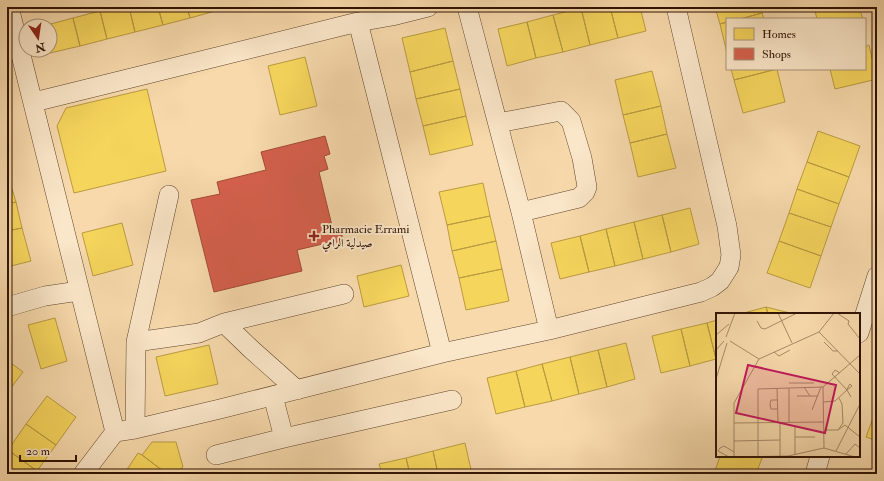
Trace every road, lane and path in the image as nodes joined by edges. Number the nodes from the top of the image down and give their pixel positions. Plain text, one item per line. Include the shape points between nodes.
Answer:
1 (9, 7) edge
2 (428, 7) edge
3 (467, 7) edge
4 (676, 7) edge
5 (358, 22) junction
6 (11, 31) edge
7 (34, 102) junction
8 (498, 123) junction
9 (170, 195) dead end
10 (521, 212) junction
11 (877, 276) edge
12 (79, 291) junction
13 (344, 294) dead end
14 (7, 307) edge
15 (224, 323) junction
16 (549, 330) junction
17 (860, 330) edge
18 (136, 342) junction
19 (442, 353) junction
20 (297, 390) junction
21 (273, 396) junction
22 (452, 400) dead end
23 (135, 429) junction
24 (115, 432) junction
25 (284, 438) junction
26 (216, 455) dead end
27 (820, 457) edge
28 (83, 474) edge
29 (815, 474) edge

1 - 6 street
2 - 5 street
3 - 8 street
4 - 16 street via 727,226 731,256 729,267 720,281 701,292
5 - 7 street
5 - 19 street
6 - 7 street
7 - 12 street
8 - 10 street
8 - 10 street via 561,111 571,121 582,158 587,188 579,198
9 - 18 street
10 - 16 street
11 - 17 street
12 - 14 street via 45,296
12 - 24 street
13 - 15 street
15 - 18 street via 199,333
15 - 20 street
16 - 19 street
18 - 23 street
19 - 20 street
20 - 21 street
21 - 23 street
21 - 25 street
22 - 25 street
23 - 24 street
24 - 28 street
25 - 26 street
27 - 29 street

